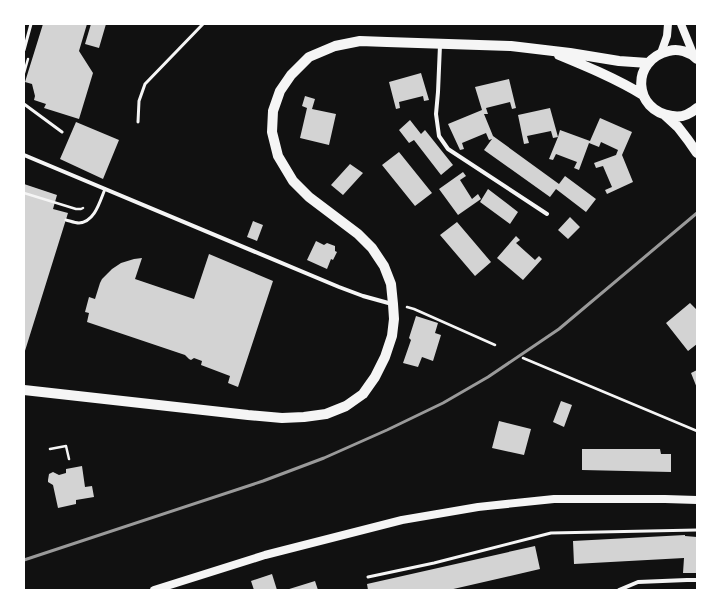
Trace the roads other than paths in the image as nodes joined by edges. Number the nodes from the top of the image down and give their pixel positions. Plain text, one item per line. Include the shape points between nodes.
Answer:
1 (31, 24) edge
2 (203, 24) edge
3 (668, 24) edge
4 (681, 24) edge
5 (440, 44) junction
6 (24, 50) edge
7 (544, 50) junction
8 (661, 53) junction
9 (695, 58) edge
10 (648, 63) junction
11 (643, 95) junction
12 (24, 104) edge
13 (697, 108) edge
14 (665, 115) junction
15 (138, 122) dead end
16 (62, 132) dead end
17 (697, 153) edge
18 (24, 155) edge
19 (106, 189) junction
20 (547, 214) dead end
21 (66, 220) dead end
22 (393, 304) junction
23 (24, 390) edge
24 (697, 500) edge
25 (697, 530) edge
26 (368, 577) dead end
27 (697, 580) edge
28 (154, 590) edge
29 (619, 590) edge

1 - 6 lane
2 - 15 lane via 145,84 139,101
3 - 8 main road
4 - 9 main road
5 - 7 main road via 510,46
5 - 20 street via 436,114 439,136 448,149
5 - 22 main road via 360,41 334,46 309,57 291,75 280,91 273,111 272,132 278,156 293,181 372,248 384,266 391,284
7 - 10 main road
7 - 11 main road via 581,64
8 - 9 main road via 678,50
8 - 10 main road
10 - 11 main road via 641,78
11 - 14 main road via 648,104
12 - 16 lane
13 - 14 main road via 684,116
14 - 17 main road via 678,127
18 - 19 street
19 - 21 lane via 88,220 79,223
19 - 22 street via 339,287
22 - 23 main road via 392,336 375,377 363,394 346,406 326,414 282,418 248,416
24 - 28 main road via 554,499 478,507 402,520 265,555
25 - 26 lane via 551,532
27 - 29 street via 638,582

